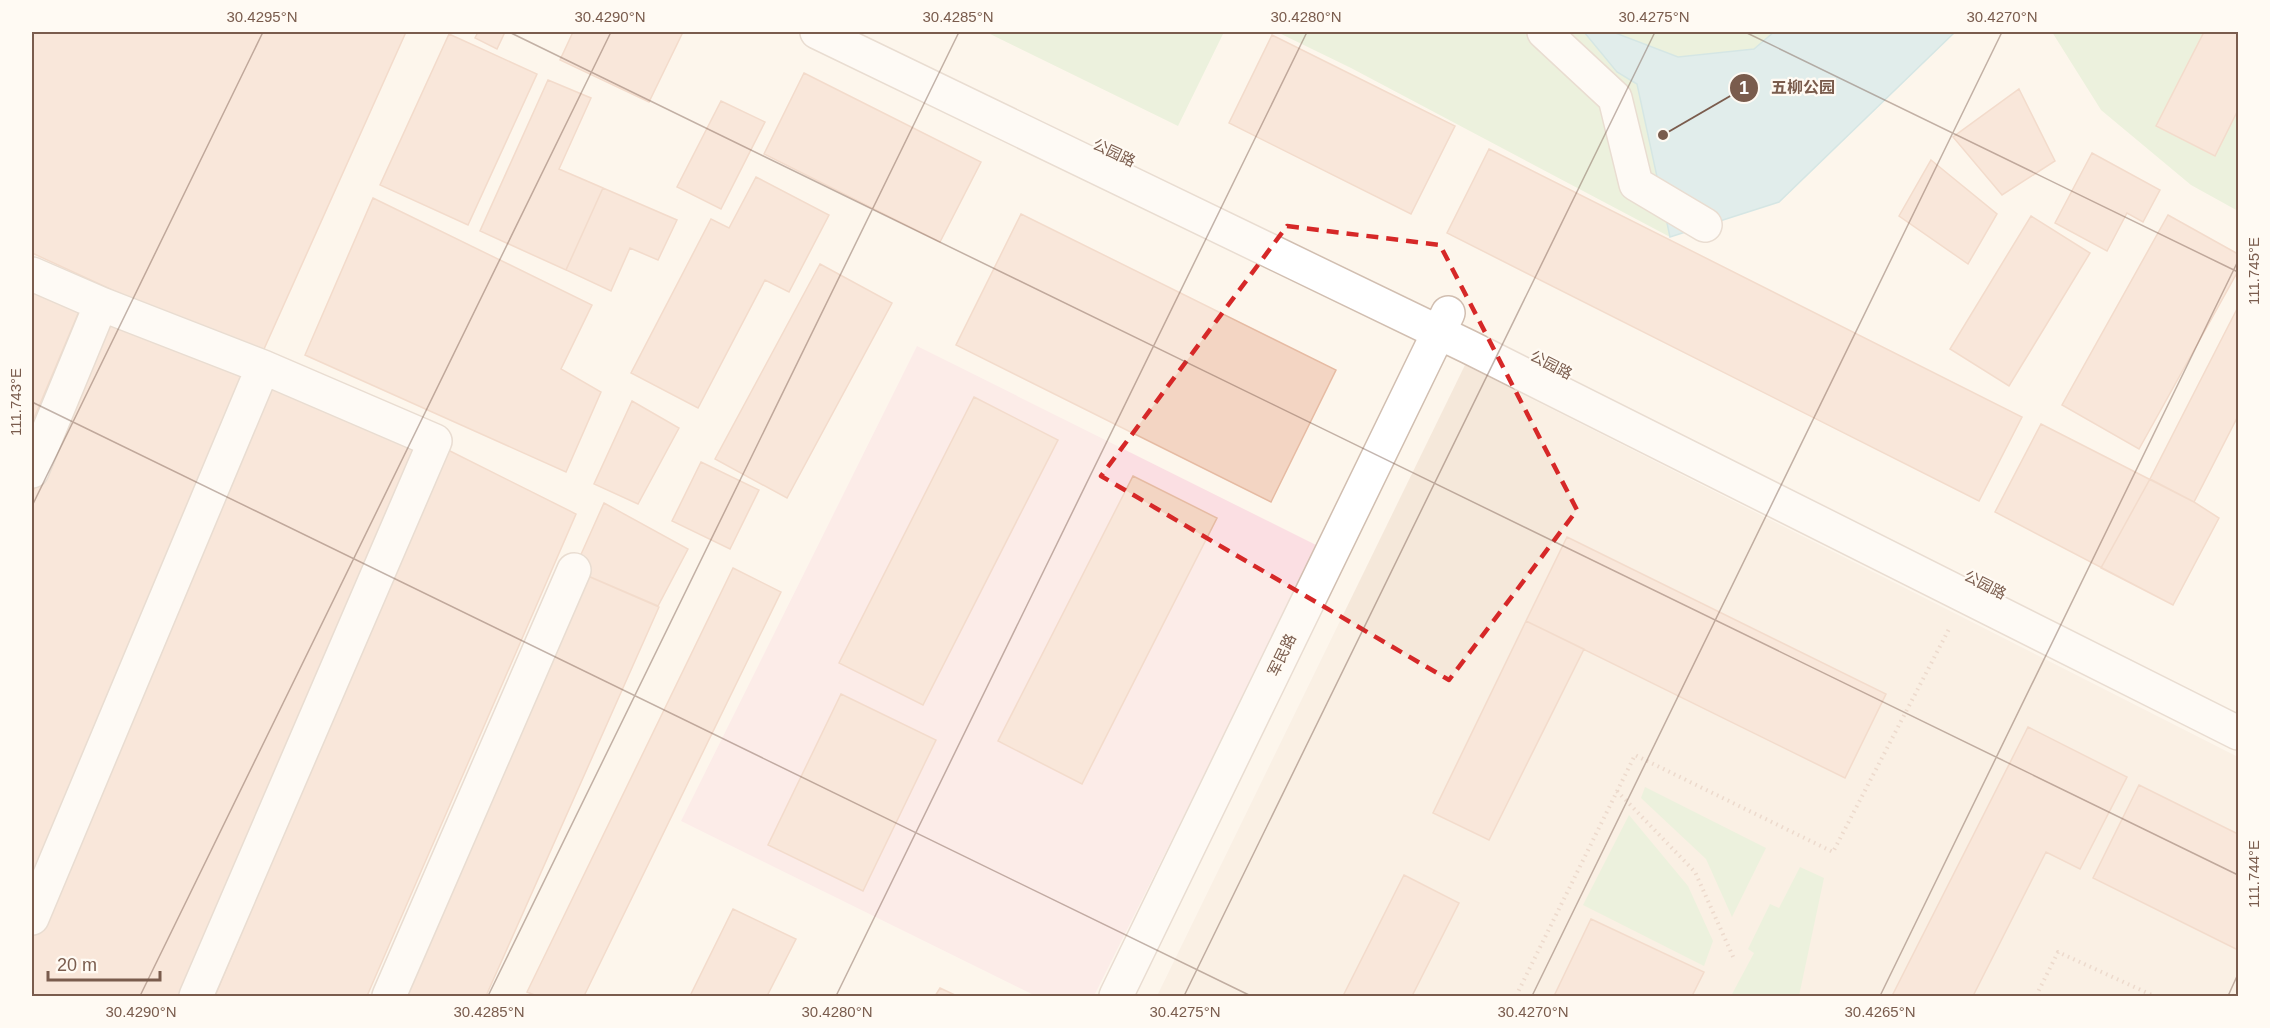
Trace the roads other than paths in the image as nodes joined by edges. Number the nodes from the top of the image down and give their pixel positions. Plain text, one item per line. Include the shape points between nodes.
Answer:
1 (817, 32) edge
2 (858, 32) edge
3 (1544, 32) edge
4 (1705, 225) dead end
5 (32, 274) edge
6 (101, 304) junction
7 (1443, 322) junction
8 (263, 367) junction
9 (32, 471) edge
10 (574, 570) dead end
11 (2238, 712) edge
12 (2238, 733) edge
13 (32, 918) edge
14 (196, 996) edge
15 (389, 996) edge
16 (1116, 996) edge

1 - 7 street
2 - 7 street, 公园路
3 - 4 street via 1614,98 1636,184
5 - 6 street
6 - 8 street
6 - 9 street
7 - 11 street, 公园路
7 - 12 street via 1966,596
7 - 16 street, 军民路
8 - 13 street
8 - 14 street via 435,441
10 - 15 street

